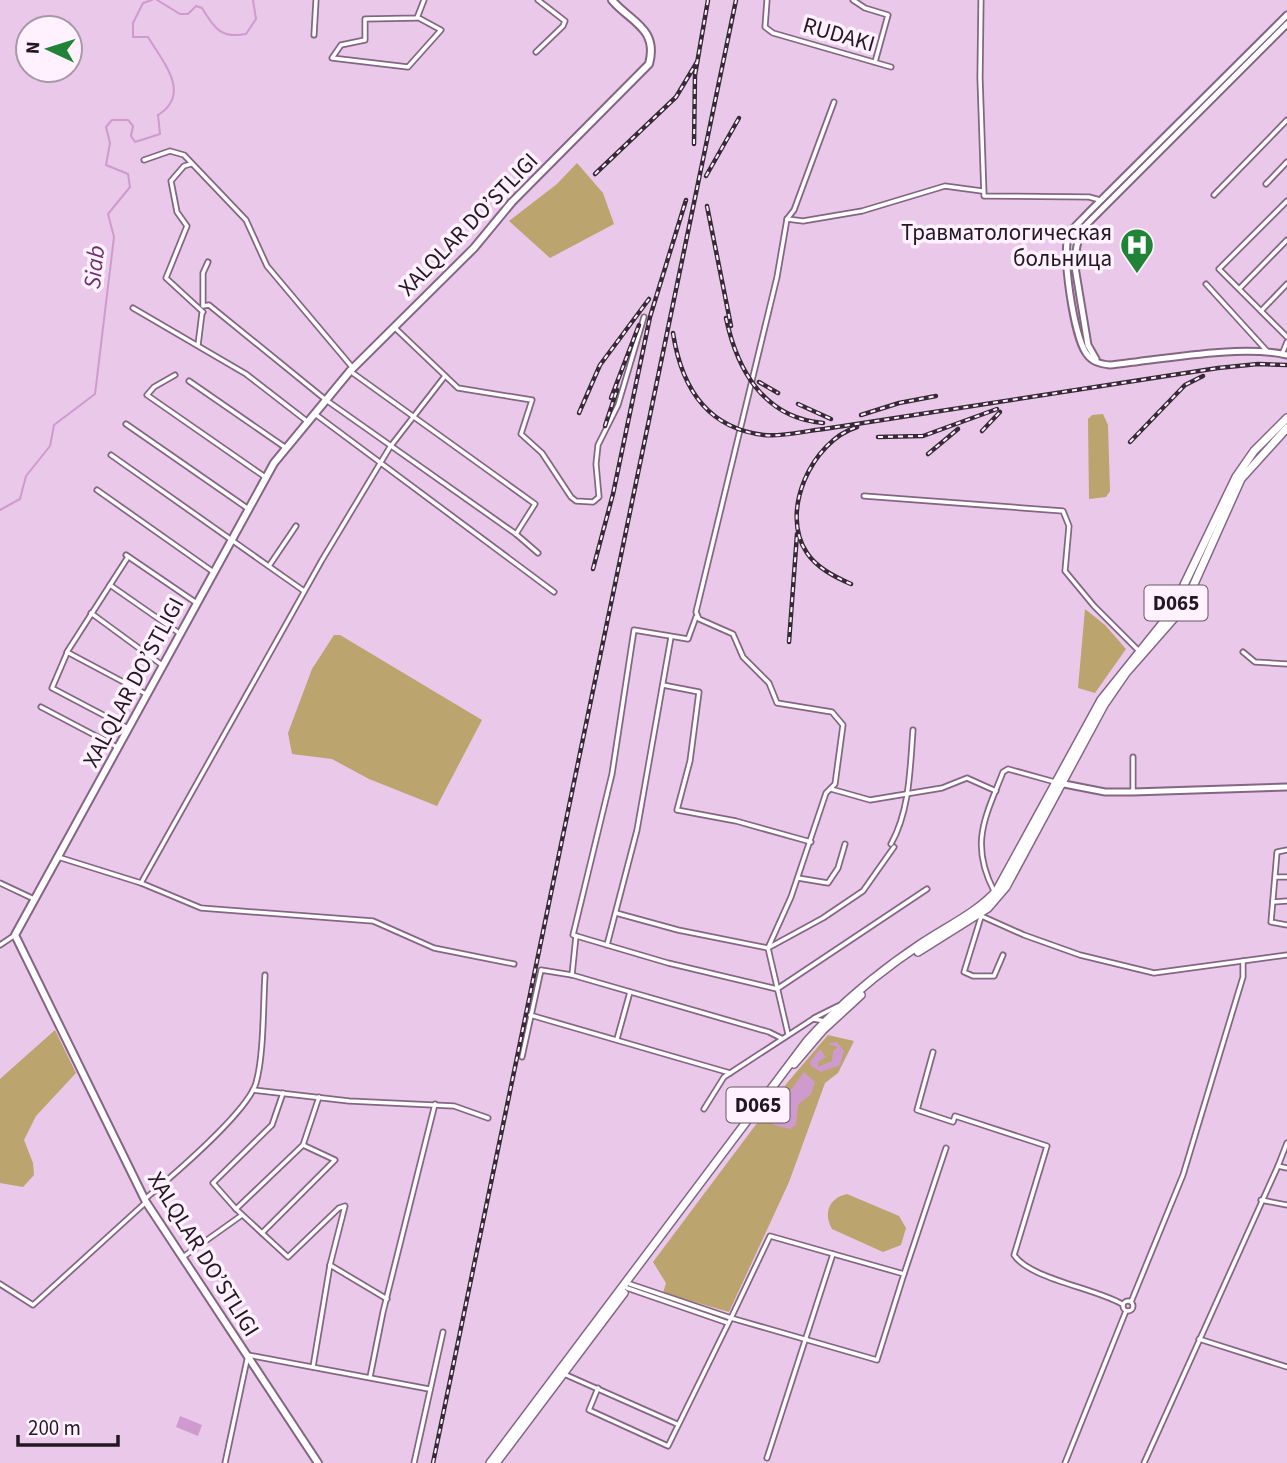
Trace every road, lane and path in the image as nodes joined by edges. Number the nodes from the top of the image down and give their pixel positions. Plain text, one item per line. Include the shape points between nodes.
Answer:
1 (316, 0) edge
2 (425, 0) edge
3 (538, 0) edge
4 (612, 0) edge
5 (767, 0) edge
6 (853, 0) edge
7 (981, 0) edge
8 (1287, 15) edge
9 (417, 17) junction
10 (1287, 24) edge
11 (314, 35) dead end
12 (536, 52) dead end
13 (875, 62) junction
14 (891, 67) dead end
15 (834, 102) dead end
16 (1287, 120) edge
17 (144, 160) dead end
18 (1287, 162) edge
19 (191, 164) junction
20 (1266, 184) dead end
21 (982, 191) junction
22 (1214, 195) dead end
23 (1101, 200) junction
24 (1287, 201) edge
25 (787, 219) junction
26 (1287, 240) edge
27 (208, 262) dead end
28 (1206, 284) dead end
29 (1287, 284) edge
30 (1239, 289) junction
31 (203, 306) junction
32 (134, 308) dead end
33 (1261, 311) junction
34 (202, 312) junction
35 (644, 317) dead end
36 (394, 327) junction
37 (1287, 340) edge
38 (198, 345) junction
39 (1269, 352) junction
40 (1284, 355) edge
41 (1105, 364) junction
42 (352, 370) junction
43 (175, 374) dead end
44 (445, 376) junction
45 (189, 381) dead end
46 (326, 400) junction
47 (315, 414) junction
48 (413, 418) junction
49 (1287, 418) edge
50 (308, 422) junction
51 (126, 424) dead end
52 (1287, 428) edge
53 (390, 447) junction
54 (286, 448) junction
55 (111, 455) dead end
56 (381, 463) junction
57 (265, 477) junction
58 (97, 490) dead end
59 (864, 496) dead end
60 (247, 508) junction
61 (296, 526) dead end
62 (516, 534) junction
63 (230, 539) junction
64 (538, 553) dead end
65 (269, 566) junction
66 (212, 572) junction
67 (110, 585) junction
68 (304, 591) junction
69 (554, 592) dead end
70 (195, 602) junction
71 (91, 613) junction
72 (696, 615) junction
73 (179, 633) junction
74 (671, 638) junction
75 (1139, 651) junction
76 (67, 652) junction
77 (1243, 652) dead end
78 (1287, 664) edge
79 (162, 665) junction
80 (663, 685) junction
81 (146, 694) junction
82 (41, 707) dead end
83 (128, 728) junction
84 (913, 730) dead end
85 (117, 747) junction
86 (1133, 757) dead end
87 (1059, 783) junction
88 (1287, 787) edge
89 (831, 789) junction
90 (996, 791) junction
91 (908, 792) junction
92 (1133, 792) junction
93 (811, 842) junction
94 (845, 844) dead end
95 (1287, 850) edge
96 (58, 857) junction
97 (1276, 877) junction
98 (1287, 877) edge
99 (798, 878) junction
100 (0, 883) edge
101 (141, 883) junction
102 (927, 889) dead end
103 (995, 893) junction
104 (36, 900) junction
105 (1287, 901) edge
106 (1273, 902) junction
107 (616, 913) junction
108 (977, 914) junction
109 (1287, 925) edge
110 (15, 935) junction
111 (576, 936) junction
112 (0, 945) edge
113 (607, 945) junction
114 (768, 948) junction
115 (1003, 955) dead end
116 (1287, 955) edge
117 (1243, 961) junction
118 (514, 964) dead end
119 (265, 975) dead end
120 (572, 975) junction
121 (776, 989) junction
122 (630, 992) junction
123 (843, 1003) junction
124 (530, 1015) junction
125 (813, 1019) junction
126 (827, 1022) junction
127 (788, 1034) junction
128 (781, 1038) junction
129 (617, 1039) junction
130 (933, 1052) dead end
131 (522, 1057) dead end
132 (730, 1073) junction
133 (253, 1090) junction
134 (284, 1093) junction
135 (319, 1097) junction
136 (435, 1104) junction
137 (704, 1109) dead end
138 (488, 1118) dead end
139 (1287, 1143) edge
140 (303, 1145) junction
141 (946, 1148) dead end
142 (1278, 1166) junction
143 (1287, 1168) edge
144 (146, 1200) junction
145 (1261, 1200) junction
146 (1287, 1205) edge
147 (236, 1209) junction
148 (242, 1215) junction
149 (261, 1233) junction
150 (833, 1254) junction
151 (183, 1257) junction
152 (330, 1265) junction
153 (904, 1274) junction
154 (0, 1284) edge
155 (629, 1286) junction
156 (387, 1299) junction
157 (1130, 1302) junction
158 (1122, 1304) junction
159 (1126, 1311) junction
160 (731, 1318) junction
161 (729, 1323) junction
162 (443, 1332) dead end
163 (1199, 1339) junction
164 (805, 1340) junction
165 (248, 1355) junction
166 (313, 1367) junction
167 (1287, 1367) edge
168 (564, 1374) junction
169 (370, 1378) junction
170 (552, 1384) junction
171 (598, 1388) junction
172 (429, 1389) junction
173 (534, 1407) junction
174 (677, 1424) junction
175 (767, 1458) dead end
176 (225, 1463) edge
177 (318, 1463) edge
178 (414, 1463) edge
179 (490, 1463) edge
180 (496, 1463) edge
181 (1065, 1463) edge
182 (1144, 1463) edge

1 - 11 street
2 - 9 street
3 - 12 street via 565,21
4 - 36 main road, XALQLAR DO’STLIGI via 646,30 651,54 648,65
5 - 13 street, RUDAKI via 765,27 773,33
6 - 13 street via 888,15
7 - 21 street
8 - 23 street
9 - 9 street via 365,19 365,40 341,45 332,58 408,67 441,30
10 - 41 street via 1080,231 1074,261 1088,345
13 - 14 street, RUDAKI
15 - 25 street
16 - 22 street
17 - 19 street via 177,151
18 - 20 street
19 - 34 street via 171,181 177,212 187,226 166,278
19 - 42 street via 246,220 267,266
21 - 23 street via 984,196
21 - 25 street via 945,186 862,211 803,221
23 - 41 street via 1070,233 1067,249 1078,334 1085,352
24 - 30 street via 1219,269
25 - 72 street
26 - 30 street
27 - 31 street via 203,273
28 - 39 street
29 - 33 street
30 - 33 street
31 - 34 street
31 - 46 street via 209,305
32 - 38 street
33 - 37 street
34 - 38 street
35 - 44 street via 618,405 598,445 597,501 576,501 542,453 521,434 532,400 458,388
36 - 42 main road, XALQLAR DO’STLIGI
36 - 44 street
37 - 40 street
38 - 50 street via 246,374
39 - 40 street
39 - 41 street
42 - 46 main road, XALQLAR DO’STLIGI
42 - 48 street
43 - 57 street via 147,395
44 - 48 street
45 - 54 street
46 - 47 main road, XALQLAR DO’STLIGI
46 - 53 street
47 - 50 main road, XALQLAR DO’STLIGI
47 - 56 street
48 - 53 street
48 - 62 street via 535,504
49 - 75 main road, D065 via 1236,477 1170,614
50 - 54 main road, XALQLAR DO’STLIGI
51 - 60 street
52 - 87 main road, D065 via 1241,478 1190,593 1126,673
53 - 56 street
53 - 62 street
54 - 57 main road, XALQLAR DO’STLIGI
55 - 63 street
56 - 68 street
56 - 69 street
57 - 60 main road, XALQLAR DO’STLIGI
58 - 66 street
59 - 75 street via 1063,511 1069,526 1065,572
60 - 63 main road, XALQLAR DO’STLIGI
61 - 65 street
62 - 64 street
63 - 65 street
63 - 66 main road, XALQLAR DO’STLIGI
65 - 68 street
66 - 70 main road, XALQLAR DO’STLIGI
67 - 70 street via 127,556
67 - 71 street
67 - 73 street
68 - 101 street
70 - 73 main road, XALQLAR DO’STLIGI
71 - 76 street
71 - 79 street
72 - 74 street via 688,639
72 - 89 street via 733,634 743,657 769,683 777,703 832,712 841,719 840,754
73 - 79 main road, XALQLAR DO’STLIGI
74 - 80 street
74 - 111 street via 634,630 612,774 572,933
75 - 87 main road, D065 via 1101,700
76 - 81 street
76 - 83 street via 52,688
77 - 78 street via 1253,662
79 - 81 main road, XALQLAR DO’STLIGI
80 - 93 street via 699,692 690,761 677,810
80 - 107 street via 638,830
81 - 83 main road, XALQLAR DO’STLIGI
82 - 85 street
83 - 85 main road, XALQLAR DO’STLIGI
84 - 91 street
85 - 96 main road, XALQLAR DO’STLIGI
86 - 92 street
87 - 90 street via 1007,769
87 - 92 street
87 - 103 main road, D065
87 - 108 main road, D065 via 1012,879 996,900
88 - 92 street
89 - 91 street via 870,800
89 - 93 street
90 - 91 street via 967,778 942,788
90 - 103 street via 981,831 988,878
91 - 114 street via 900,828 863,891
93 - 99 street
94 - 99 street via 828,883
95 - 97 street via 1277,852
96 - 101 street
96 - 104 main road, XALQLAR DO’STLIGI
97 - 98 street
97 - 106 street
99 - 114 street
100 - 104 street
101 - 118 street via 201,908 373,921 434,948
102 - 121 street
103 - 108 main road, D065
104 - 110 main road, XALQLAR DO’STLIGI
105 - 106 street
106 - 109 street via 1271,922
107 - 113 street
107 - 114 street
108 - 115 street via 964,972 995,976
108 - 117 street via 1080,955 1154,974
108 - 123 main road, D065 via 891,965
108 - 126 main road, D065 via 893,968
110 - 112 street
110 - 144 main road, XALQLAR DO’STLIGI
111 - 113 street
111 - 120 street
113 - 121 street
114 - 121 street
116 - 117 street
117 - 157 street via 1243,977 1183,1175
119 - 133 street
120 - 122 street
120 - 124 street via 541,970
121 - 127 street
122 - 128 street
122 - 129 street
123 - 125 street
123 - 126 main road, D065
124 - 129 street
124 - 131 street
125 - 126 street
125 - 127 street
126 - 155 main road, D065
126 - 170 main road, D065 via 798,1051
127 - 128 street
128 - 132 street
129 - 132 street
130 - 158 street via 917,1110 953,1122 956,1115 1047,1146 1014,1255 1020,1263
132 - 137 street
133 - 134 street
133 - 144 street
134 - 135 street
134 - 147 street via 272,1125 214,1180 214,1186
135 - 136 street
135 - 140 street
136 - 138 street
136 - 156 street
139 - 142 street
140 - 147 street
140 - 149 street via 335,1160
141 - 153 street
142 - 143 street
142 - 145 street
144 - 151 main road, XALQLAR DO’STLIGI
144 - 154 street via 33,1305
145 - 146 street
145 - 163 street
147 - 148 street
148 - 149 street
148 - 151 street
149 - 152 street via 288,1257 345,1206
150 - 153 street
150 - 160 street via 770,1236
150 - 164 street
151 - 165 main road, XALQLAR DO’STLIGI
152 - 156 street
152 - 166 street
153 - 164 street via 877,1360
155 - 160 street
155 - 161 street
155 - 168 main road, D065
156 - 169 street
157 - 158 street
157 - 159 street via 1132,1309
158 - 159 street
159 - 181 street
160 - 161 street
160 - 164 street
161 - 174 street
162 - 172 street
163 - 167 street
163 - 182 street
164 - 175 street
165 - 166 street
165 - 176 street
165 - 177 main road, XALQLAR DO’STLIGI
166 - 169 street
168 - 170 main road, D065
168 - 171 street
169 - 172 street
170 - 173 main road, D065
171 - 174 street
171 - 174 street via 589,1410 668,1446
172 - 178 street
173 - 179 main road, D065
173 - 180 main road, D065

